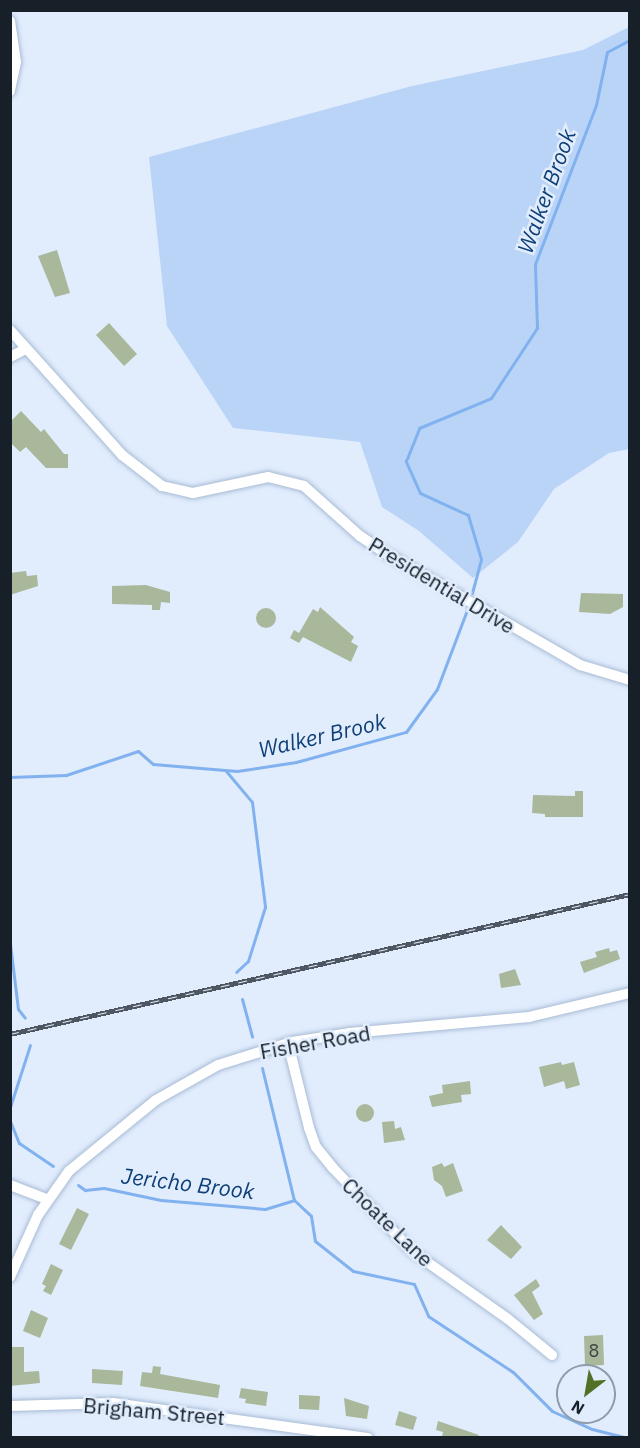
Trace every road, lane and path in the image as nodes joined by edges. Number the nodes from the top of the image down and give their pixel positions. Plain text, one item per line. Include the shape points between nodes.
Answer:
1 (10, 21) edge
2 (10, 91) edge
3 (10, 330) edge
4 (26, 349) junction
5 (10, 357) edge
6 (630, 680) edge
7 (630, 993) edge
8 (288, 1043) junction
9 (10, 1185) edge
10 (47, 1199) junction
11 (10, 1277) edge
12 (552, 1355) dead end
13 (10, 1406) edge
14 (368, 1437) edge

1 - 2 street via 16,62
3 - 4 street, Presidential Drive
4 - 5 street
4 - 6 street, Presidential Drive via 130,463 162,486 193,493 268,477 304,486 360,536 387,554 580,665
7 - 8 street, Fisher Road via 529,1017 350,1033
8 - 10 street, Fisher Road via 218,1065 156,1100 69,1171
8 - 12 street, Choate Lane via 316,1147 333,1168 412,1252
9 - 10 street
10 - 11 street, Fisher Road
13 - 14 street, Brigham Street via 115,1404

